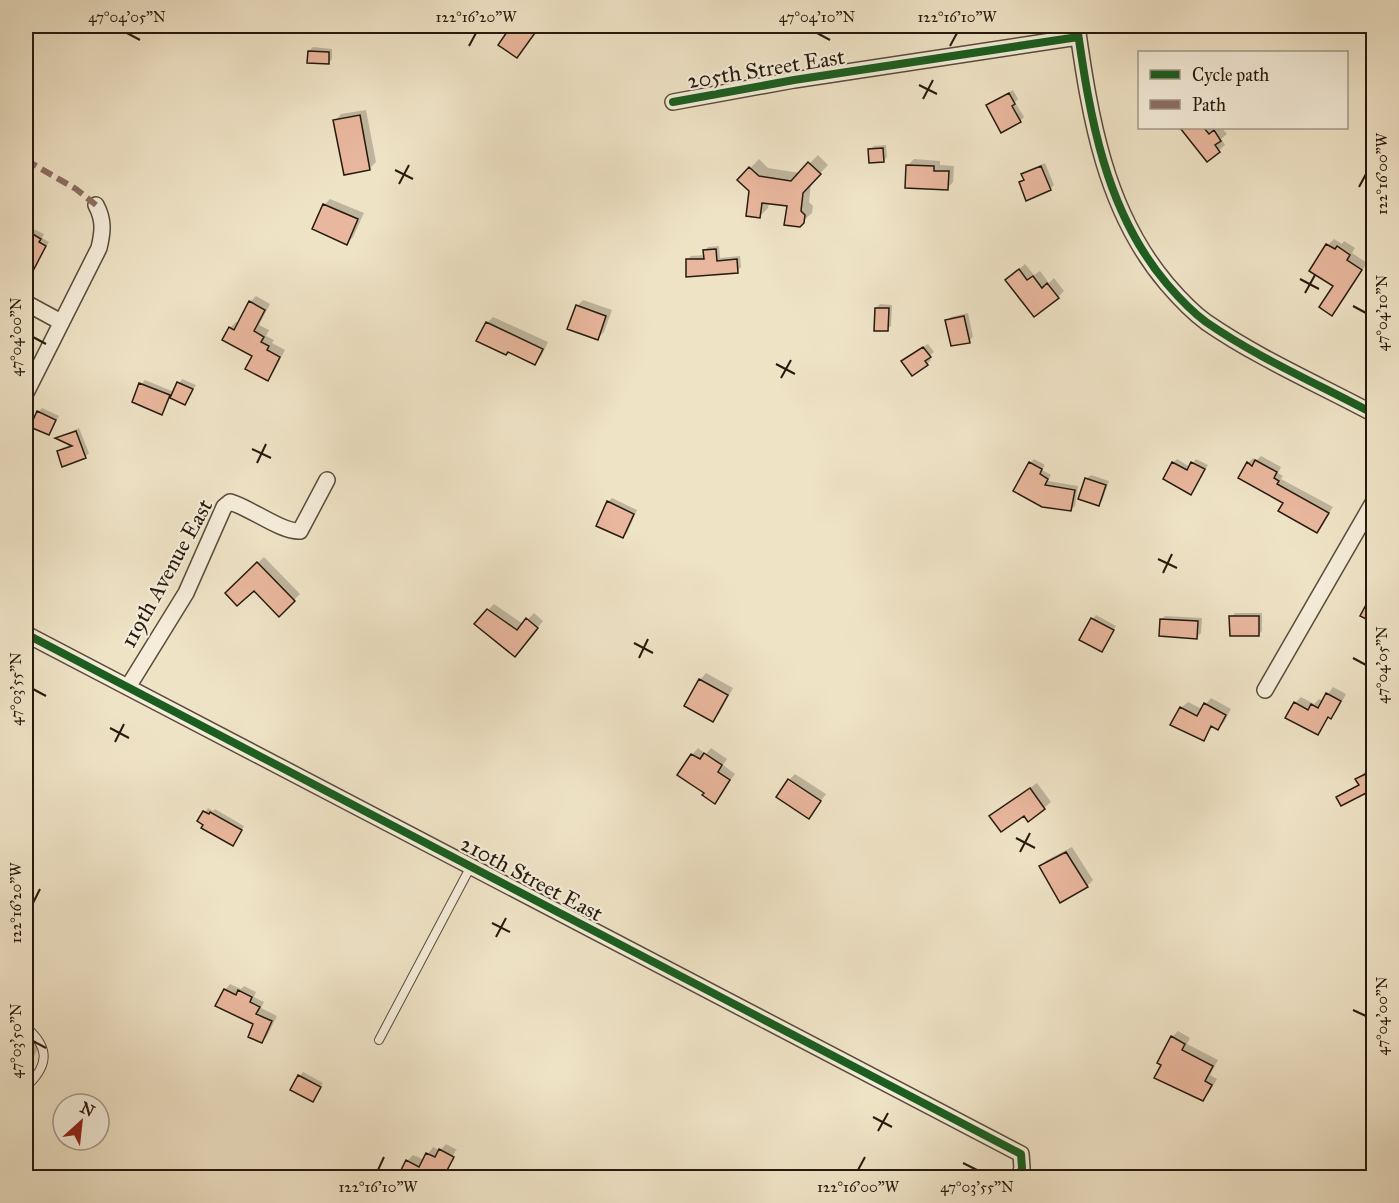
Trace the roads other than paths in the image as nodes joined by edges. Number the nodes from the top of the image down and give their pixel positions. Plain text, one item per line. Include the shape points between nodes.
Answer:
1 (1078, 31) edge
2 (673, 102) dead end
3 (96, 205) dead end
4 (26, 303) edge
5 (61, 322) junction
6 (26, 393) edge
7 (1374, 414) edge
8 (327, 480) dead end
9 (1374, 501) edge
10 (26, 634) edge
11 (128, 687) junction
12 (1265, 690) dead end
13 (471, 866) junction
14 (26, 1027) edge
15 (379, 1040) dead end
16 (26, 1083) edge
17 (1019, 1178) edge

1 - 2 street, 205th Street East
1 - 7 street via 1098,144 1117,203 1151,266 1205,321
3 - 5 street via 102,217 99,248
4 - 5 street
5 - 6 street
8 - 11 street, 119th Avenue East via 300,531 284,528 230,502 224,507 186,593
9 - 12 street
10 - 11 street, 210th Street East
11 - 13 street, 210th Street East
13 - 15 lane
13 - 17 street, 210th Street East via 1022,1154
14 - 16 lane via 38,1037 45,1052 40,1073 30,1084

